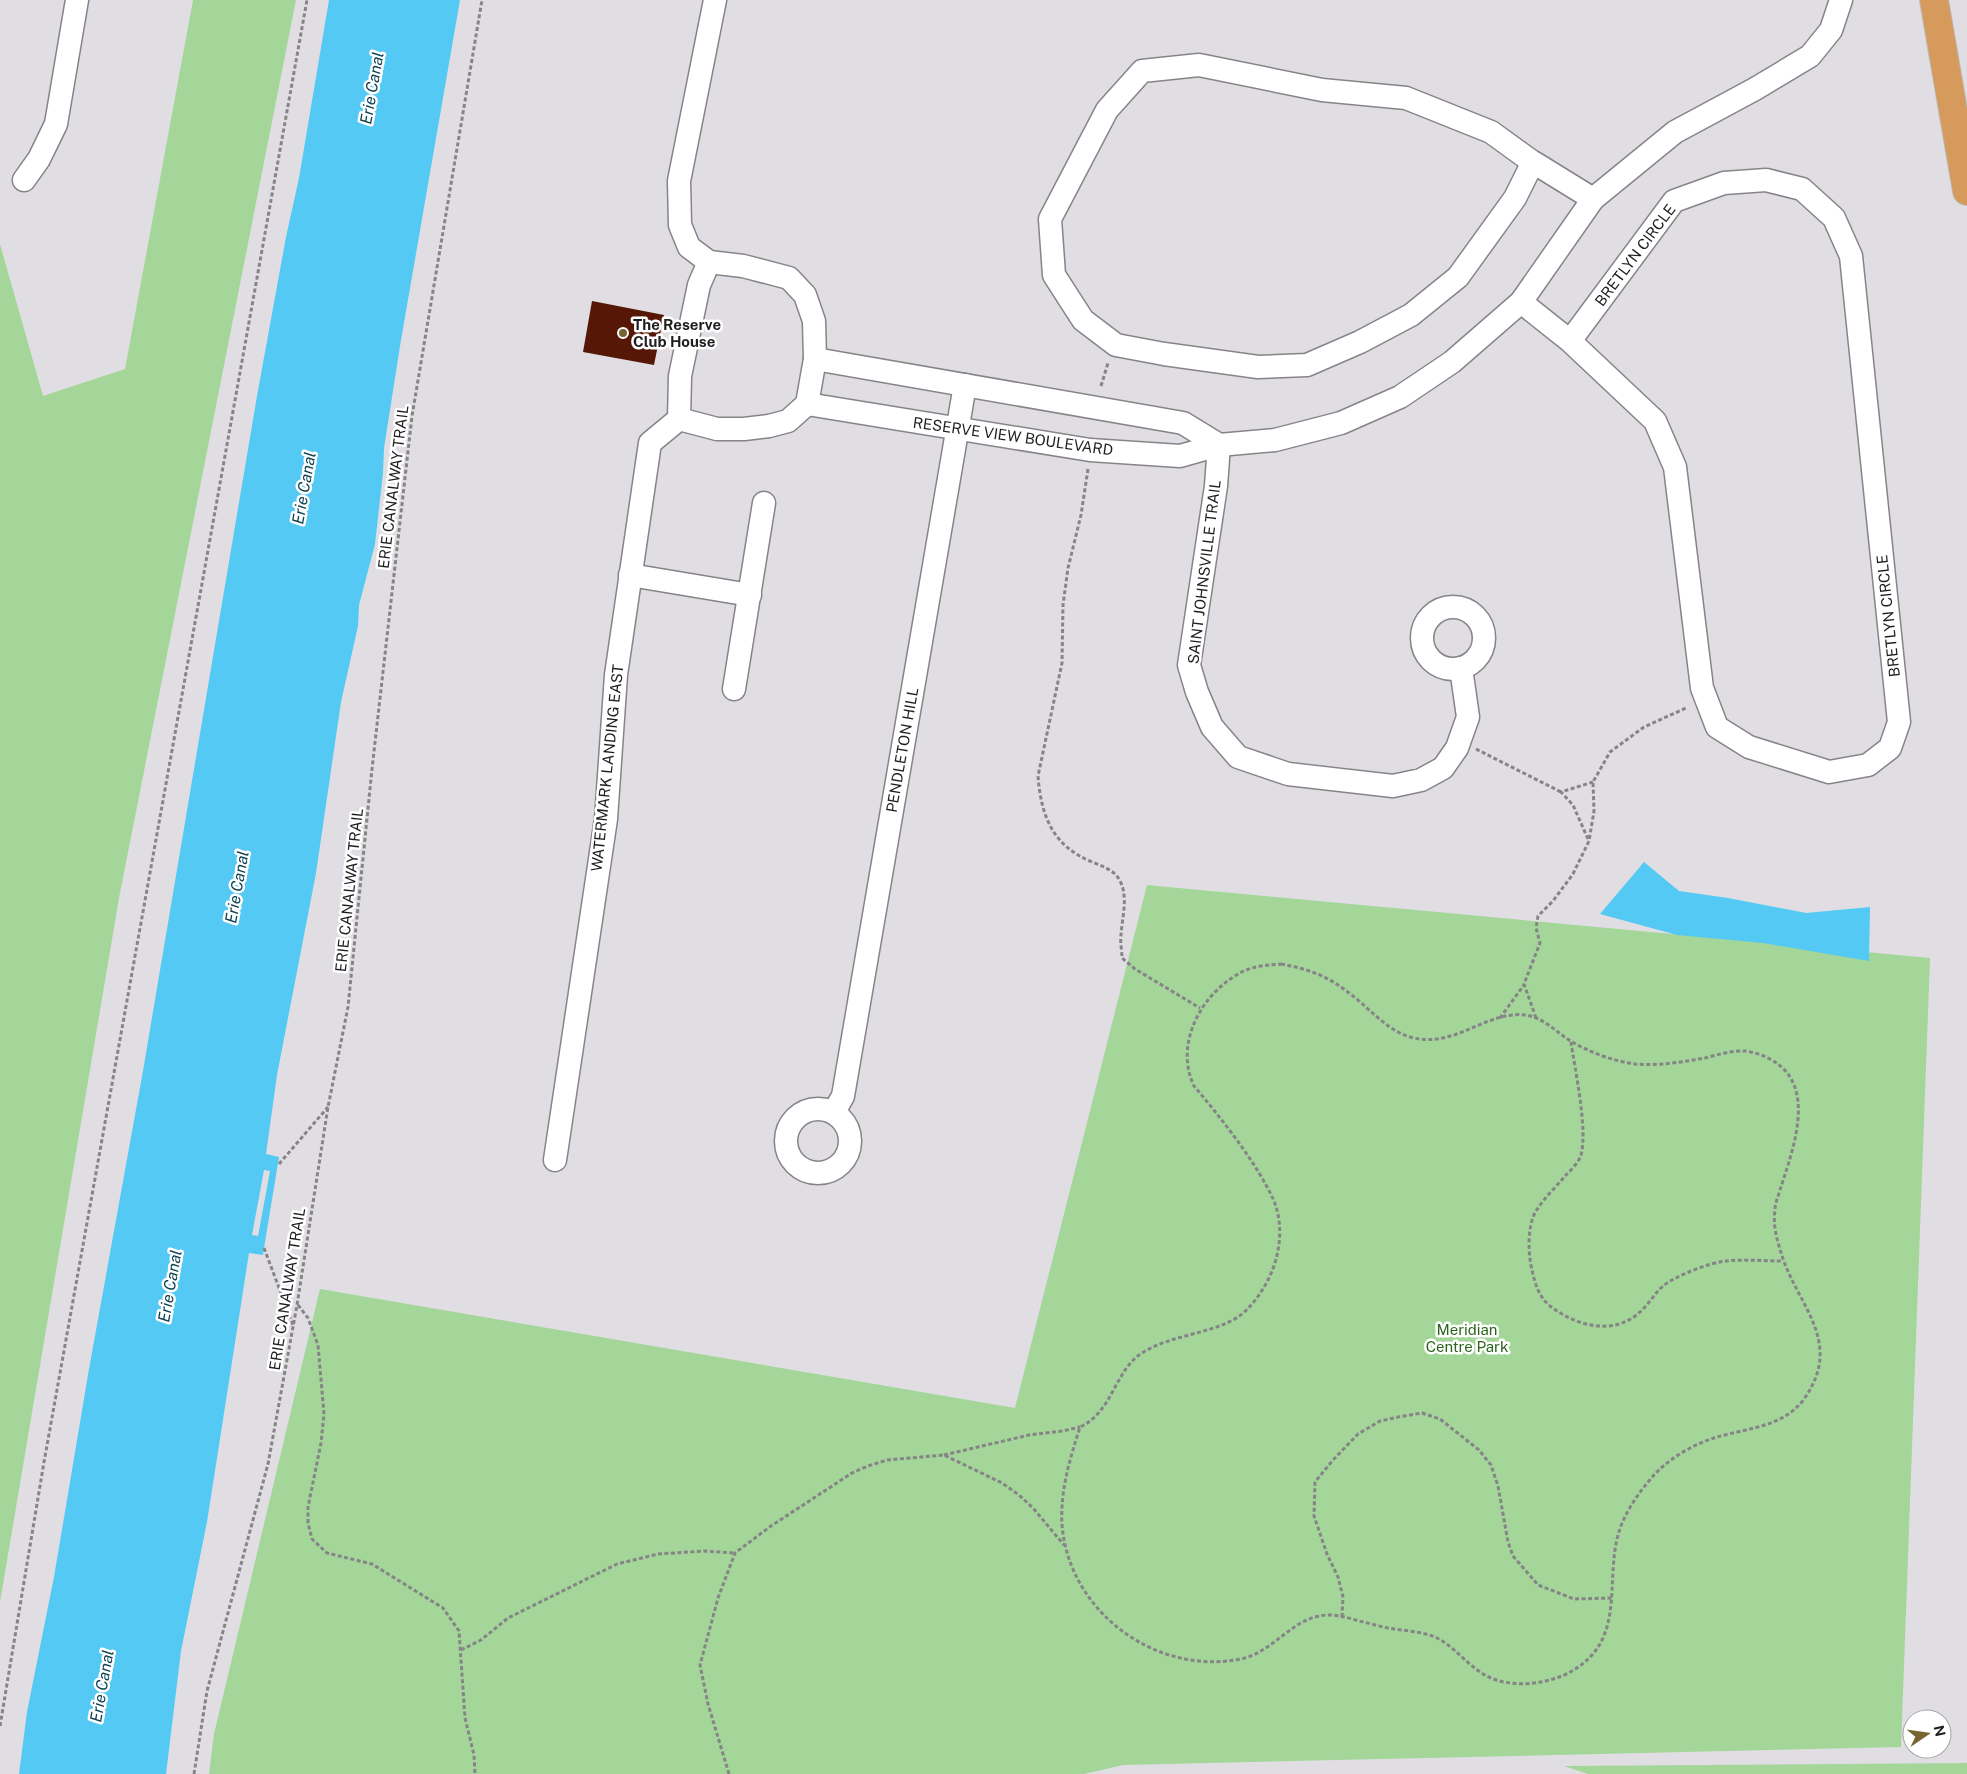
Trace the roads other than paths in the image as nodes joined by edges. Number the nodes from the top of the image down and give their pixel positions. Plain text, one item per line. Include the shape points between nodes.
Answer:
1 (77, 0) edge
2 (715, 0) edge
3 (1841, 0) edge
4 (1934, 0) edge
5 (1533, 162) junction
6 (24, 180) dead end
7 (1967, 191) edge
8 (1593, 199) junction
9 (709, 262) junction
10 (1521, 302) junction
11 (1570, 342) junction
12 (815, 359) junction
13 (964, 385) junction
14 (807, 404) junction
15 (678, 419) junction
16 (957, 429) junction
17 (1219, 445) junction
18 (764, 503) dead end
19 (630, 575) junction
20 (750, 596) junction
21 (1461, 668) dead end
22 (734, 689) dead end
23 (834, 1112) dead end
24 (555, 1160) dead end

1 - 6 street via 56,124 39,159
2 - 9 street via 679,181 680,225 689,247
3 - 8 street, RESERVE VIEW BOULEVARD via 1831,30 1810,56 1674,132
4 - 7 highway
5 - 5 street via 1491,132 1406,98 1322,90 1199,65 1142,71 1107,110 1050,219 1054,275 1082,320 1116,345 1258,367 1307,365 1411,316 1458,277 1515,198
5 - 8 street
8 - 10 street, RESERVE VIEW BOULEVARD
9 - 12 street via 743,266 789,278 805,295 814,321
9 - 15 street via 699,286 680,376
10 - 11 street, BRETLYN CIRCLE
10 - 17 street, RESERVE VIEW BOULEVARD via 1452,362 1400,397 1341,423 1275,440
11 - 11 street, BRETLYN CIRCLE via 1655,420 1675,468 1702,688 1716,727 1750,747 1829,772 1868,766 1890,748 1899,722 1851,256 1834,218 1802,189 1766,180 1724,183 1674,201
12 - 13 street
12 - 14 street
13 - 16 street, PENDLETON HILL
13 - 17 street via 1183,423
14 - 15 street via 788,421 744,429 717,429
14 - 16 street, RESERVE VIEW BOULEVARD
15 - 19 street, WATERMARK LANDING EAST via 650,443
16 - 17 street, RESERVE VIEW BOULEVARD via 1090,450 1180,456
16 - 23 street, PENDLETON HILL via 842,1096
17 - 21 street, SAINT JOHNSVILLE TRAIL via 1216,486 1189,665 1212,727 1238,756 1288,774 1394,786 1421,780 1443,768 1460,740 1468,717
18 - 20 street
19 - 20 street
19 - 24 street, WATERMARK LANDING EAST via 616,675 606,819
20 - 22 street

